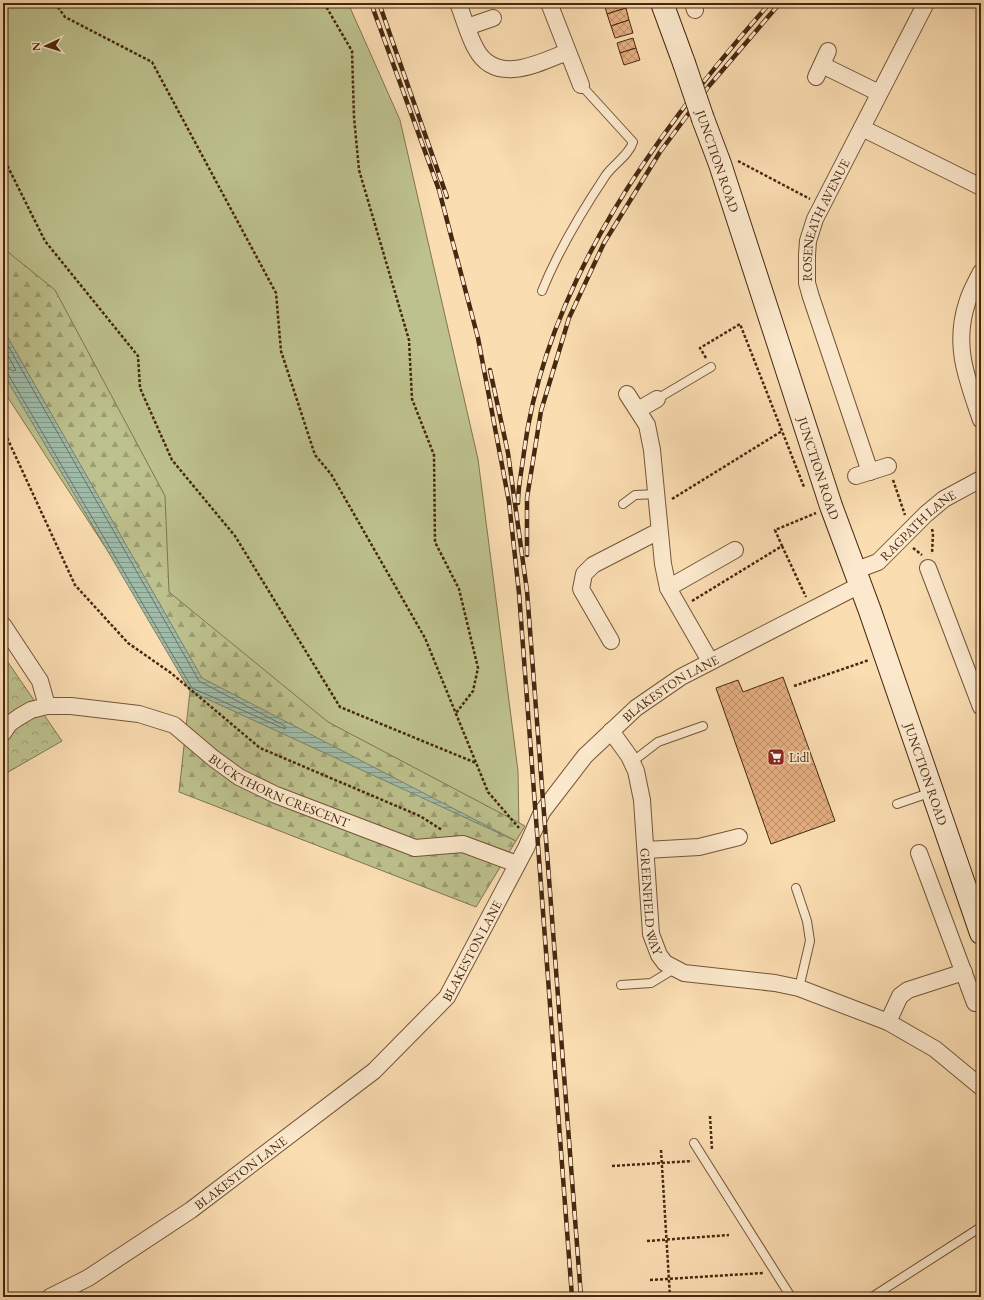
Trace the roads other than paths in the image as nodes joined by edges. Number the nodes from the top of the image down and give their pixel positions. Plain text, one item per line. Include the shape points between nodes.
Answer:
1 (458, 3) edge
2 (549, 3) edge
3 (662, 3) edge
4 (926, 3) edge
5 (493, 18) dead end
6 (467, 27) junction
7 (567, 52) junction
8 (822, 64) dead end
9 (581, 85) joint
10 (879, 93) junction
11 (862, 128) junction
12 (981, 187) edge
13 (980, 277) edge
14 (542, 291) dead end
15 (711, 367) road end
16 (627, 394) dead end
17 (657, 400) joint
18 (638, 410) junction
19 (981, 420) edge
20 (888, 466) road end
21 (981, 478) edge
22 (657, 501) junction
23 (623, 504) dead end
24 (659, 531) junction
25 (735, 550) dead end
26 (928, 568) road end
27 (857, 578) junction
28 (668, 588) junction
29 (3, 626) edge
30 (611, 641) dead end
31 (710, 661) junction
32 (47, 706) junction
33 (981, 707) edge
34 (703, 726) dead end
35 (611, 731) junction
36 (3, 734) edge
37 (632, 762) junction
38 (933, 792) junction
39 (897, 804) dead end
40 (740, 837) dead end
41 (646, 850) junction
42 (919, 853) dead end
43 (516, 864) junction
44 (796, 888) dead end
45 (981, 933) edge
46 (674, 969) junction
47 (964, 972) junction
48 (621, 985) dead end
49 (799, 988) junction
50 (976, 1003) dead end
51 (888, 1022) junction
52 (981, 1087) edge
53 (694, 1143) dead end
54 (981, 1227) edge
55 (50, 1297) edge
56 (791, 1297) edge
57 (872, 1297) edge

1 - 6 street
2 - 7 street
3 - 27 main road, JUNCTION ROAD, bridge via 720,164 819,508
4 - 10 street, ROSENEATH AVENUE
5 - 6 street
6 - 7 street via 476,50 489,63 506,70 527,68
7 - 9 street
8 - 10 street
9 - 14 lane via 633,142 630,149 607,174 559,253
10 - 11 street, ROSENEATH AVENUE
11 - 12 street
11 - 20 street, ROSENEATH AVENUE via 821,204 808,241 807,283 863,474
13 - 19 street via 967,301 960,343 966,376
15 - 17 lane
16 - 18 street
17 - 18 street
18 - 22 street via 648,432 652,450
21 - 27 street, RAGPATH LANE via 944,499 878,562
22 - 23 lane via 635,495
22 - 24 street
24 - 28 street
24 - 30 street via 593,565 584,574 581,589
25 - 28 street
26 - 33 street
27 - 31 street, BLAKESTON LANE via 811,609
27 - 38 main road, JUNCTION ROAD
28 - 31 street
29 - 32 street via 40,681
31 - 35 street, BLAKESTON LANE via 681,677 636,708
32 - 36 street, BUCKTHORN CRESCENT via 31,710 19,717 9,724
32 - 43 street, BUCKTHORN CRESCENT via 71,706 139,714 174,725 239,777 276,795 415,848 463,844
34 - 37 lane via 658,742
35 - 37 street, GREENFIELD WAY
35 - 43 street, BLAKESTON LANE via 586,756 542,812
37 - 41 street, GREENFIELD WAY via 642,800
38 - 39 lane
38 - 45 main road, JUNCTION ROAD
40 - 41 street via 699,848
41 - 46 street, GREENFIELD WAY via 651,934 659,955
42 - 47 street
43 - 55 street, BLAKESTON LANE via 446,997 374,1071 191,1210 88,1278
44 - 49 lane via 807,921 810,941
46 - 48 lane via 651,983
46 - 49 street, GREENFIELD WAY via 684,973
47 - 50 street
47 - 51 street via 908,990 900,996
49 - 51 street, GREENFIELD WAY
51 - 52 street, GREENFIELD WAY via 935,1049
53 - 56 lane
54 - 57 lane

